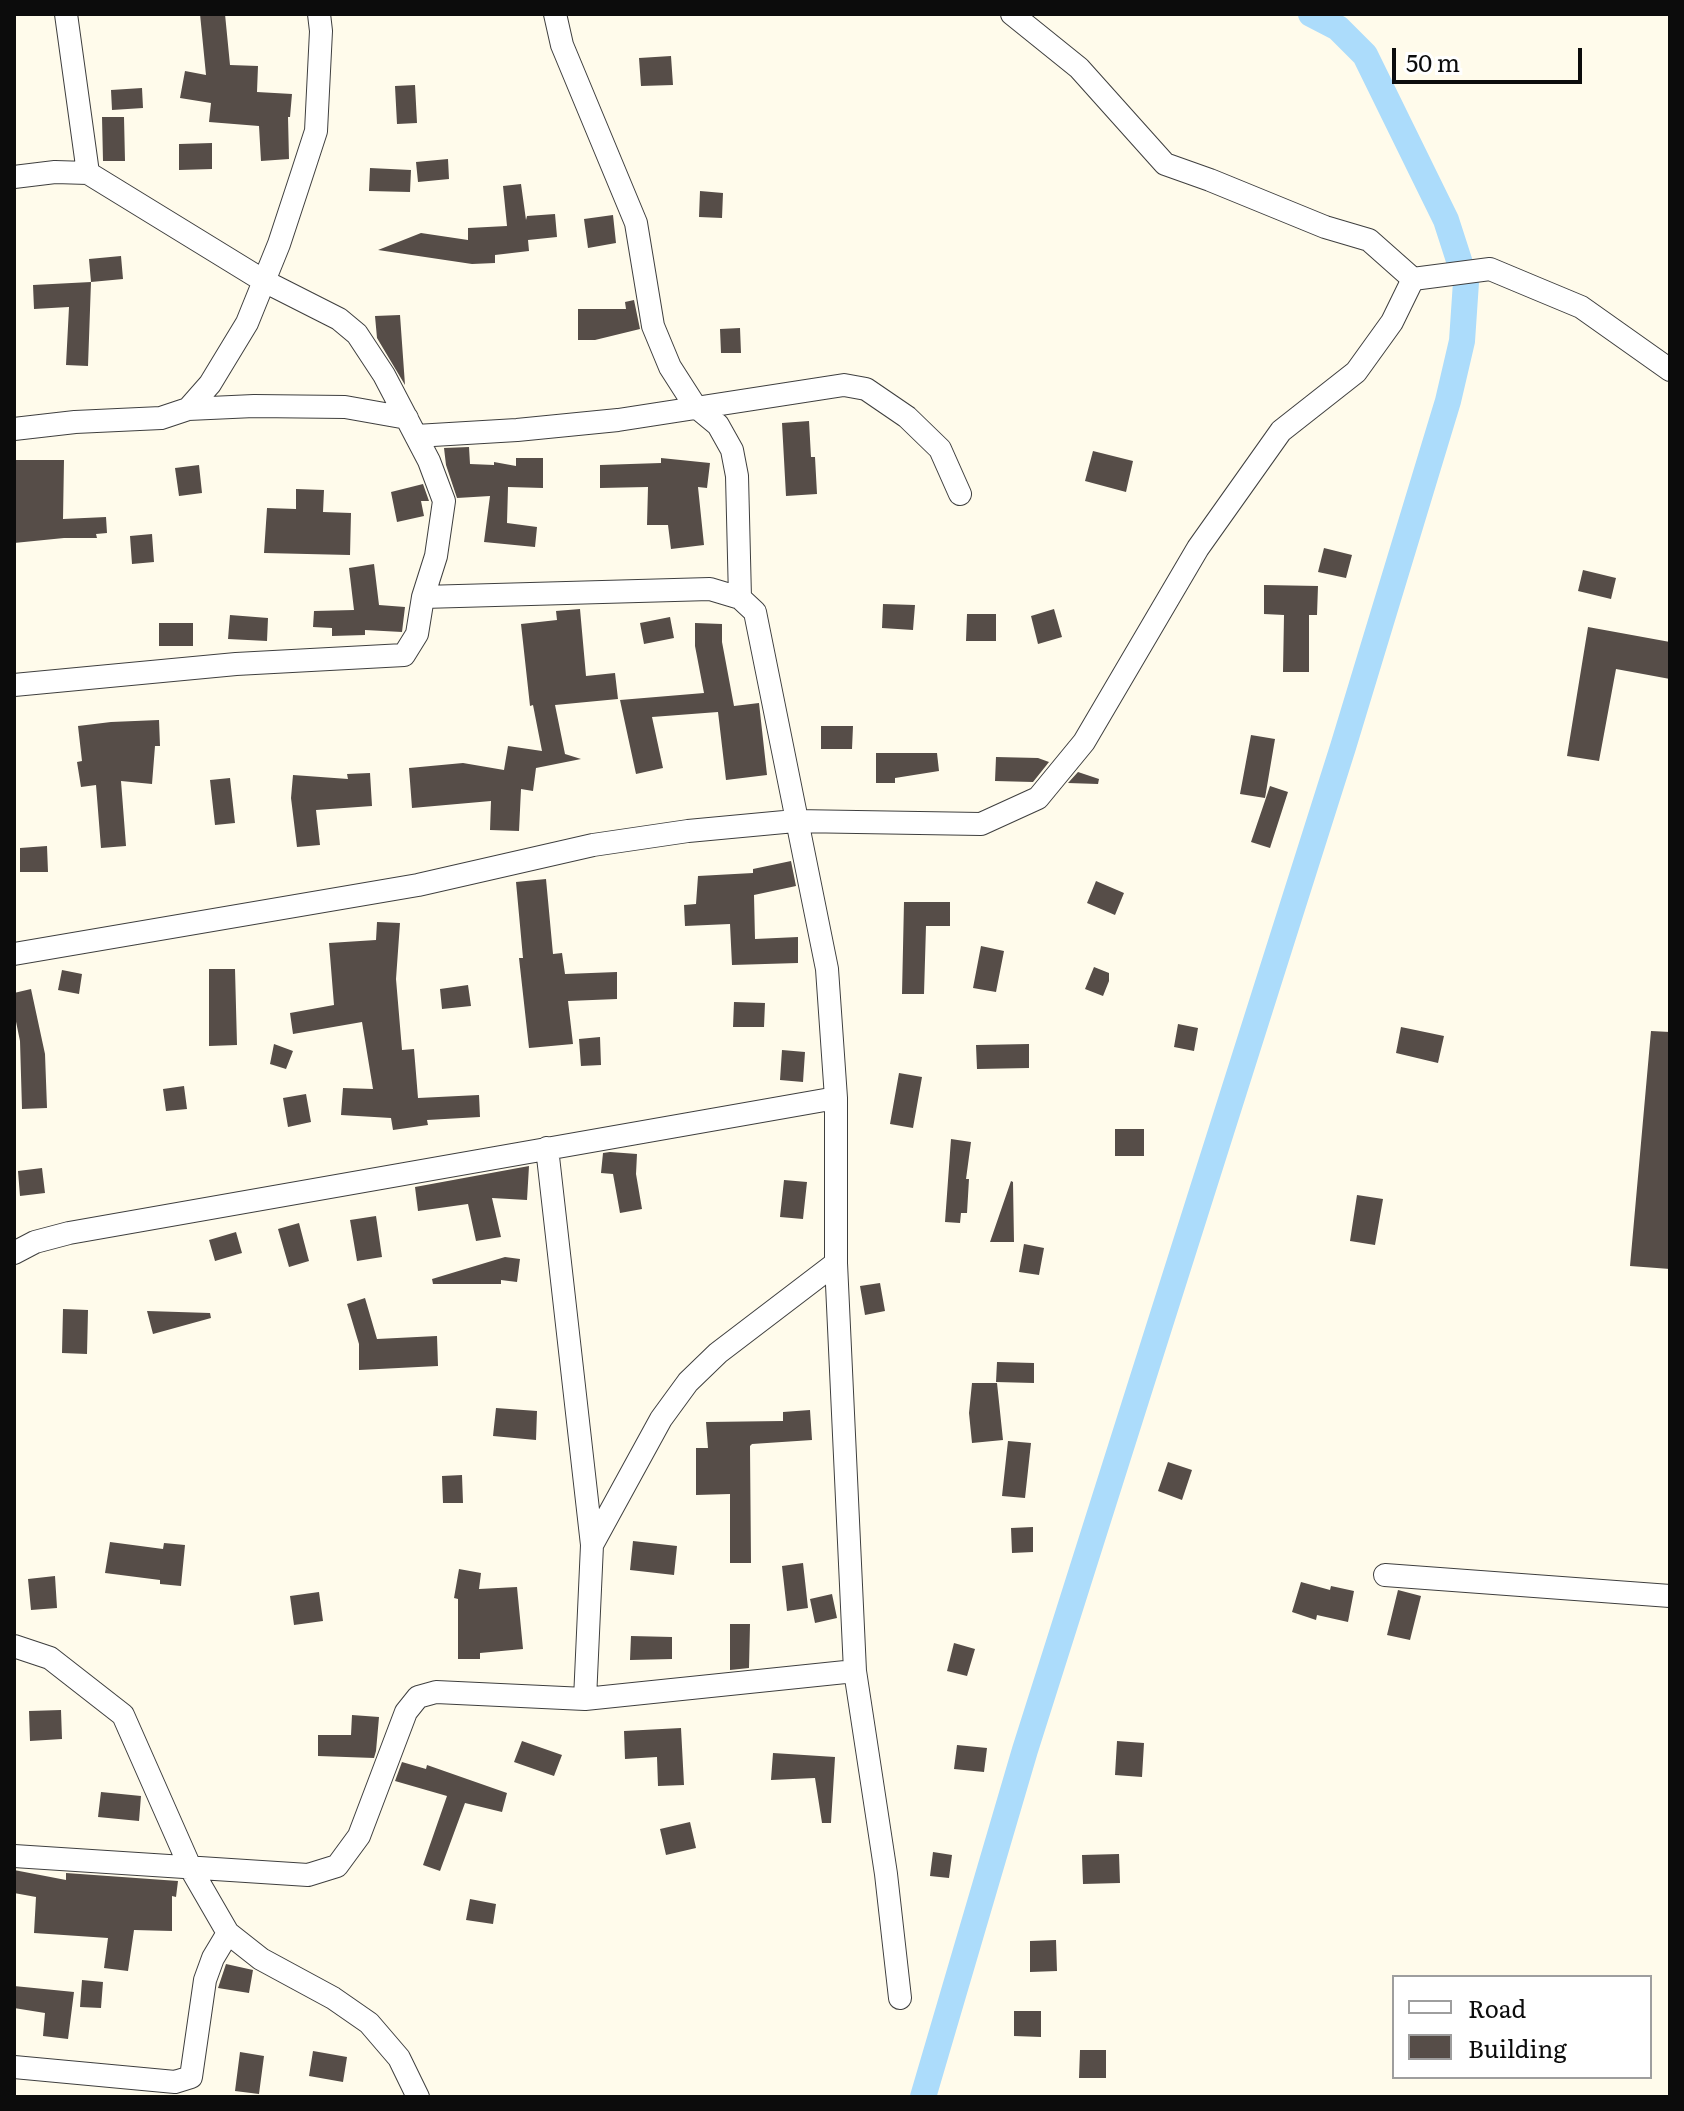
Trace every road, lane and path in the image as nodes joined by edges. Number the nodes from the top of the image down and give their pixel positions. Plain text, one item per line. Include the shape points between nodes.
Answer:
1 (66, 14) edge
2 (319, 14) edge
3 (555, 14) edge
4 (1012, 14) edge
5 (88, 173) junction
6 (14, 177) edge
7 (1413, 279) junction
8 (264, 281) junction
9 (1670, 370) edge
10 (695, 406) junction
11 (188, 409) junction
12 (412, 427) junction
13 (14, 429) edge
14 (960, 494) dead end
15 (423, 597) junction
16 (740, 598) junction
17 (14, 685) edge
18 (795, 821) junction
19 (14, 954) edge
20 (836, 1098) junction
21 (547, 1148) junction
22 (14, 1253) edge
23 (836, 1263) junction
24 (592, 1545) junction
25 (1385, 1575) dead end
26 (1670, 1596) edge
27 (14, 1646) edge
28 (855, 1671) junction
29 (585, 1699) junction
30 (14, 1856) edge
31 (191, 1869) junction
32 (228, 1933) junction
33 (900, 1998) dead end
34 (14, 2067) edge
35 (191, 2087) edge
36 (418, 2097) edge

1 - 5 street
2 - 8 street via 316,131
3 - 10 street via 562,45 636,223 653,326 670,367
4 - 7 street via 1079,68 1165,164 1369,240
5 - 6 street
5 - 8 street
7 - 9 street via 1490,269 1581,307
7 - 18 street via 1392,322 1356,372 1281,431 1198,548 1084,742 1038,798 981,824
8 - 11 street via 247,323
8 - 12 street via 339,319 357,334
10 - 12 street via 605,421
10 - 14 street via 844,385 866,389 907,417 940,449
10 - 16 street via 718,425 732,450
11 - 12 street via 345,407
11 - 13 street via 161,418
12 - 15 street via 444,501
15 - 16 street via 710,589
15 - 17 street via 417,634 404,655
16 - 18 street via 755,612
18 - 19 street via 593,845 418,885
18 - 20 street via 827,969
20 - 21 street
20 - 23 street
21 - 22 street via 69,1233
21 - 24 street
23 - 24 street via 688,1382 661,1419
23 - 28 street
24 - 29 street
25 - 26 street
27 - 31 street via 50,1658 123,1715
28 - 29 street
28 - 33 street
29 - 31 street via 436,1692 418,1697 406,1712 359,1836 337,1866 308,1875
30 - 31 street
31 - 32 street
32 - 35 street via 205,1980
32 - 36 street via 261,1959 369,2023 399,2058
34 - 35 street

